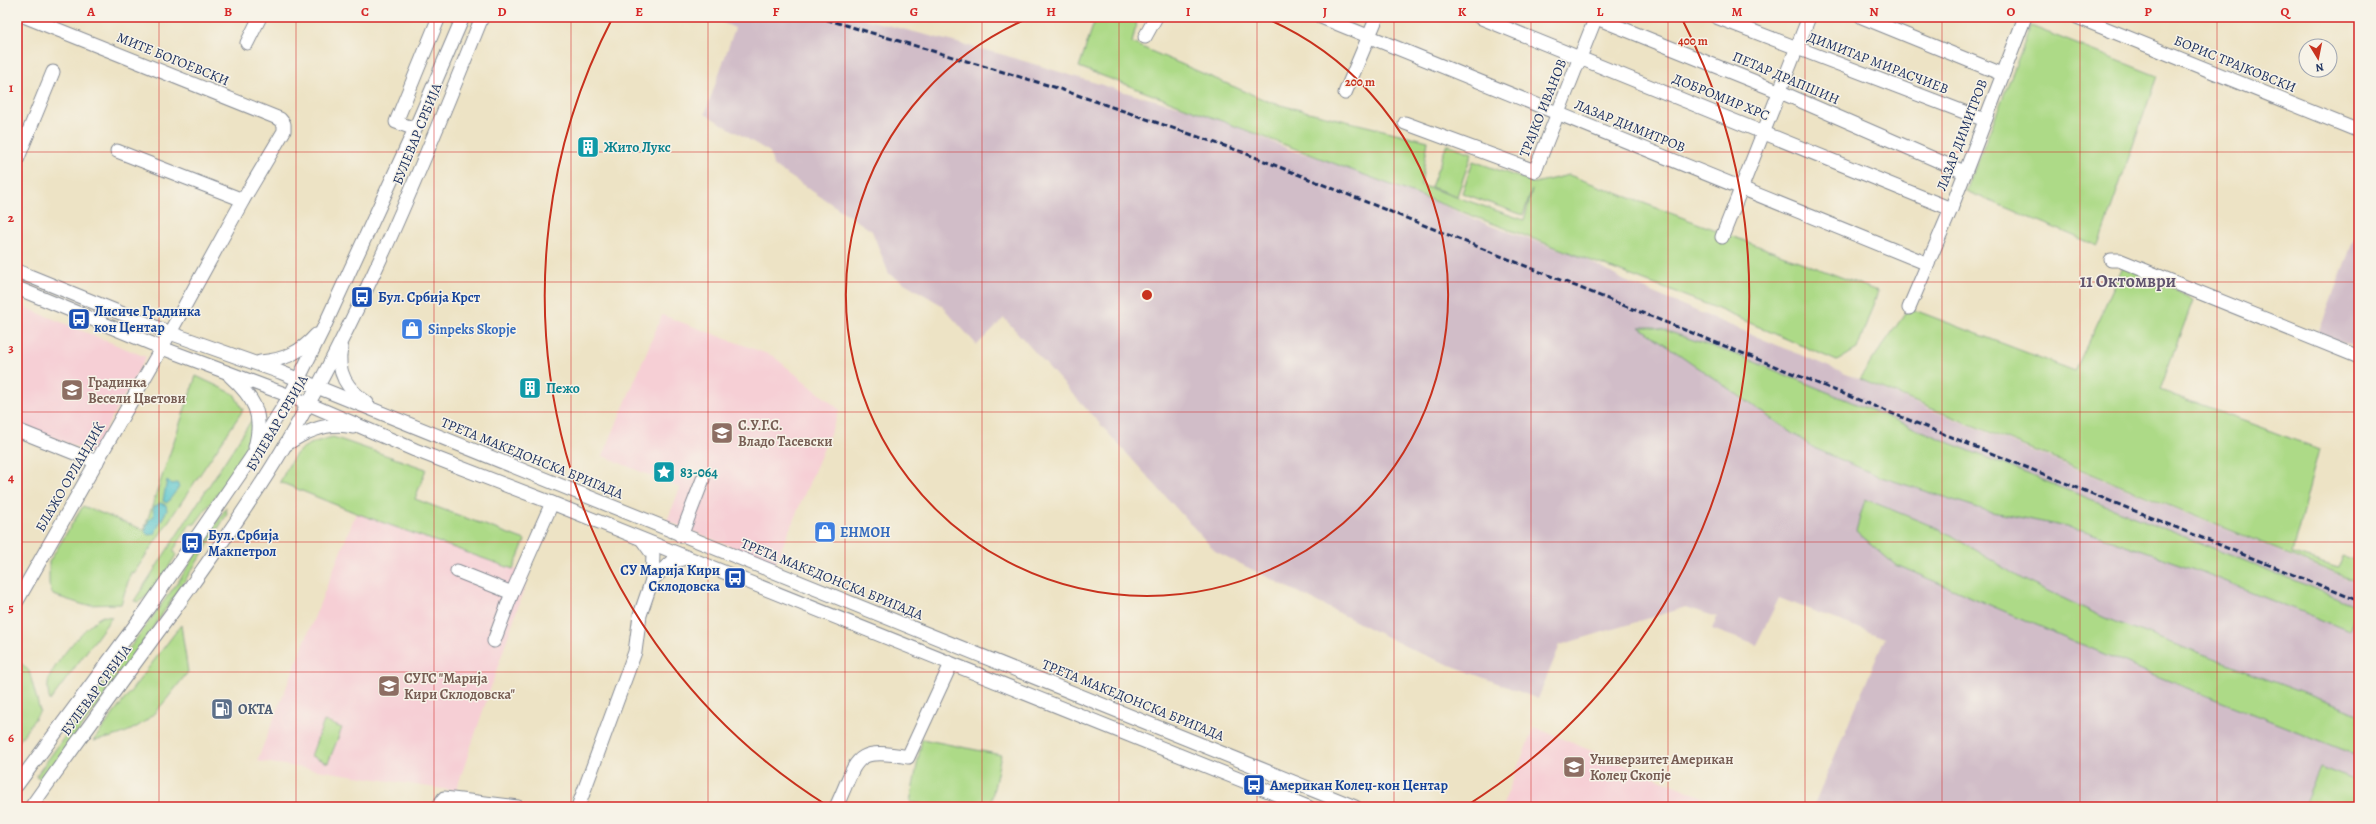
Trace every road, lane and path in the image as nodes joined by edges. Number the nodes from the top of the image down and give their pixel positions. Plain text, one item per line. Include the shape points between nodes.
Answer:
1 (26, 17) edge
2 (260, 17) edge
3 (439, 17) edge
4 (463, 17) edge
5 (482, 17) edge
6 (1156, 17) edge
7 (1320, 17) edge
8 (1377, 17) edge
9 (1479, 17) edge
10 (1595, 17) edge
11 (1716, 17) edge
12 (1808, 17) edge
13 (1862, 17) edge
14 (2025, 17) edge
15 (2077, 17) edge
16 (1145, 37) dead end
17 (1370, 37) junction
18 (247, 43) dead end
19 (1795, 49) junction
20 (1580, 57) junction
21 (53, 72) dead end
22 (2002, 74) junction
23 (1778, 91) junction
24 (1345, 93) dead end
25 (1558, 113) junction
26 (1985, 120) junction
27 (1405, 123) dead end
28 (284, 124) joint
29 (415, 129) junction
30 (2359, 131) edge
31 (1763, 132) junction
32 (117, 151) dead end
33 (17, 160) edge
34 (1964, 172) junction
35 (1741, 189) junction
36 (243, 200) junction
37 (1951, 209) junction
38 (1722, 237) dead end
39 (2111, 260) dead end
40 (1928, 264) junction
41 (17, 271) edge
42 (17, 288) edge
43 (1909, 308) dead end
44 (181, 313) junction
45 (324, 327) junction
46 (170, 333) junction
47 (343, 336) junction
48 (194, 341) junction
49 (162, 348) junction
50 (2359, 357) edge
51 (256, 363) junction
52 (226, 372) junction
53 (298, 379) junction
54 (317, 387) junction
55 (290, 396) junction
56 (308, 404) junction
57 (383, 415) junction
58 (17, 430) edge
59 (374, 432) junction
60 (286, 444) junction
61 (251, 458) junction
62 (97, 462) junction
63 (703, 480) dead end
64 (552, 503) junction
65 (681, 536) junction
66 (643, 540) junction
67 (686, 558) junction
68 (457, 571) dead end
69 (652, 580) junction
70 (512, 592) junction
71 (17, 601) edge
72 (494, 641) dead end
73 (951, 664) junction
74 (17, 785) edge
75 (31, 807) edge
76 (438, 807) edge
77 (518, 807) edge
78 (578, 807) edge
79 (836, 807) edge
80 (1308, 807) edge
81 (1355, 807) edge

1 - 28 street, МИТЕ БОГОЕВСКИ via 280,120
2 - 18 street
3 - 29 street via 396,122
4 - 29 street, БУЛЕВАР СРБИЈА
5 - 47 street, БУЛЕВАР СРБИЈА via 418,175
6 - 16 street
7 - 17 street, ЛАЗАР ДИМИТРОВ
8 - 17 street
9 - 20 street, ДОБРОМИР ХРС
10 - 20 street, ТРАЈКО ИВАНОВ
10 - 23 street, ПЕТАР ДРАПШИН
11 - 19 street, ДИМИТАР МИРАСЧИЕВ
12 - 19 street
13 - 22 street
14 - 22 street, ЛАЗАР ДИМИТРОВ
15 - 30 street, БОРИС ТРАЈКОВСКИ
17 - 24 street
17 - 25 street, ЛАЗАР ДИМИТРОВ
19 - 23 street
19 - 26 street, ДИМИТАР МИРАСЧИЕВ
20 - 25 street, ТРАЈКО ИВАНОВ
20 - 31 street, ДОБРОМИР ХРС
21 - 33 street
22 - 26 street, ЛАЗАР ДИМИТРОВ
23 - 31 street
23 - 34 street, ПЕТАР ДРАПШИН
25 - 27 street, ТРАЈКО ИВАНОВ via 1536,171
25 - 35 street, ЛАЗАР ДИМИТРОВ
26 - 34 street, ЛАЗАР ДИМИТРОВ
28 - 36 street, БЛАЖО ОРЛАНДИЌ via 284,131
29 - 45 street, БУЛЕВАР СРБИЈА
31 - 35 street
31 - 37 street, ДОБРОМИР ХРС
32 - 36 street
34 - 37 street, ЛАЗАР ДИМИТРОВ
35 - 38 street
35 - 40 street, ЛАЗАР ДИМИТРОВ via 1768,197
36 - 44 street, БЛАЖО ОРЛАНДИЌ
37 - 40 street, ЛАЗАР ДИМИТРОВ
39 - 50 street via 2116,259
40 - 43 street, ЛАЗАР ДИМИТРОВ
41 - 46 street, ТРЕТА МАКЕДОНСКА БРИГАДА
42 - 49 street
44 - 46 street, БЛАЖО ОРЛАНДИЌ
44 - 48 street
45 - 51 street via 294,354
45 - 53 street, БУЛЕВАР СРБИЈА
46 - 48 street, ТРЕТА МАКЕДОНСКА БРИГАДА
46 - 49 street, БЛАЖО ОРЛАНДИЌ
47 - 54 street, БУЛЕВАР СРБИЈА
47 - 57 street via 339,362 343,378 354,393
48 - 51 street, ТРЕТА МАКЕДОНСКА БРИГАДА
49 - 52 street
49 - 62 street, БЛАЖО ОРЛАНДИЌ
51 - 53 street, ТРЕТА МАКЕДОНСКА БРИГАДА
52 - 55 street
52 - 61 street via 249,396 257,414 258,434
53 - 54 street, ТРЕТА МАКЕДОНСКА БРИГАДА
53 - 55 street, БУЛЕВАР СРБИЈА
54 - 56 street, БУЛЕВАР СРБИЈА
54 - 57 street, ТРЕТА МАКЕДОНСКА БРИГАДА
55 - 56 street
55 - 61 street, БУЛЕВАР СРБИЈА
56 - 59 street
56 - 60 street, БУЛЕВАР СРБИЈА
57 - 65 street, ТРЕТА МАКЕДОНСКА БРИГАДА
58 - 62 street
59 - 60 street via 348,426 330,426 313,430
59 - 64 street
60 - 75 street, БУЛЕВАР СРБИЈА via 220,544
61 - 74 street, БУЛЕВАР СРБИЈА via 118,650
62 - 71 street, БЛАЖО ОРЛАНДИЌ
63 - 65 street
64 - 66 street
64 - 70 street
65 - 81 street, ТРЕТА МАКЕДОНСКА БРИГАДА
66 - 67 street
66 - 69 street via 653,555
67 - 69 street via 671,562
67 - 73 street
68 - 70 street
69 - 78 street via 640,615 632,661
70 - 72 street
73 - 79 street via 908,758 882,752 867,754 859,759
73 - 80 street
76 - 77 street via 444,798

